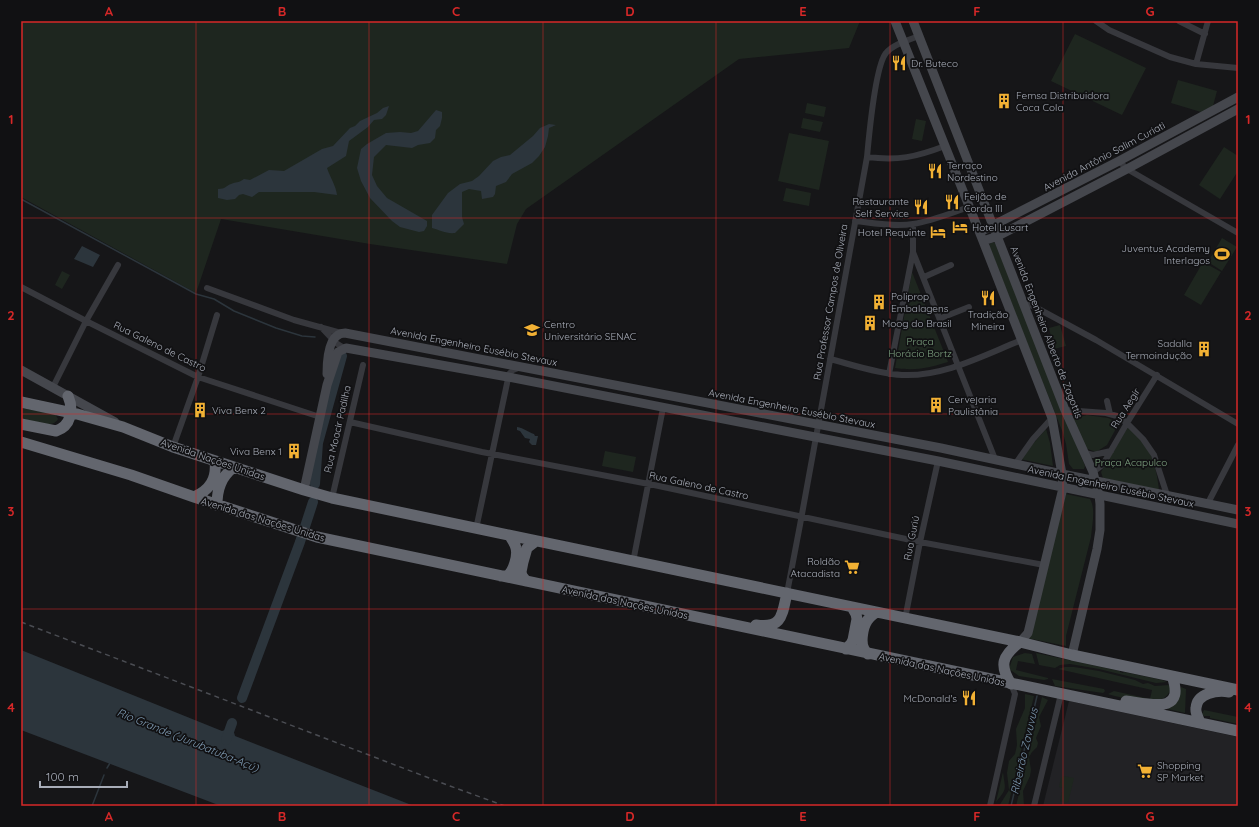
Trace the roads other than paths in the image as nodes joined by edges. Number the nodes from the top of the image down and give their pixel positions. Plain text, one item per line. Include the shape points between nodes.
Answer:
1 (895, 21) edge
2 (913, 21) edge
3 (1096, 21) edge
4 (1179, 21) edge
5 (1208, 21) edge
6 (1205, 34) junction
7 (919, 36) junction
8 (904, 42) junction
9 (1196, 64) junction
10 (1238, 66) edge
11 (1238, 97) edge
12 (1238, 109) edge
13 (1159, 140) junction
14 (945, 146) junction
15 (1165, 149) junction
16 (867, 156) junction
17 (1119, 161) junction
18 (1127, 169) junction
19 (1093, 175) junction
20 (1099, 184) junction
21 (969, 207) junction
22 (1017, 214) junction
23 (855, 221) junction
24 (913, 224) junction
25 (1020, 224) junction
26 (994, 226) junction
27 (1238, 233) edge
28 (981, 236) junction
29 (998, 236) junction
30 (913, 252) junction
31 (118, 265) dead end
32 (951, 265) dead end
33 (924, 277) junction
34 (21, 287) edge
35 (207, 288) dead end
36 (1023, 303) junction
37 (969, 307) dead end
38 (217, 315) dead end
39 (940, 318) junction
40 (86, 322) junction
41 (321, 327) junction
42 (332, 340) junction
43 (1022, 340) junction
44 (345, 341) junction
45 (830, 359) junction
46 (958, 365) junction
47 (363, 366) dead end
48 (522, 367) junction
49 (21, 370) edge
50 (889, 374) junction
51 (1157, 375) junction
52 (198, 377) junction
53 (508, 377) junction
54 (327, 385) junction
55 (53, 388) junction
56 (68, 396) junction
57 (1107, 401) dead end
58 (21, 402) edge
59 (663, 408) junction
60 (1065, 410) junction
61 (71, 413) junction
62 (1110, 414) junction
63 (776, 416) junction
64 (320, 417) junction
65 (1052, 418) junction
66 (350, 422) junction
67 (1127, 423) junction
68 (21, 424) edge
69 (818, 424) junction
70 (1238, 424) edge
71 (123, 427) junction
72 (758, 427) junction
73 (816, 438) junction
74 (21, 442) edge
75 (1238, 445) edge
76 (173, 447) junction
77 (951, 450) junction
78 (1111, 451) junction
79 (1085, 453) junction
80 (492, 454) junction
81 (995, 459) junction
82 (215, 461) junction
83 (938, 461) junction
84 (1016, 464) junction
85 (234, 467) junction
86 (1062, 474) junction
87 (1094, 476) junction
88 (648, 484) junction
89 (1063, 488) junction
90 (1138, 489) junction
91 (307, 491) junction
92 (1099, 495) junction
93 (1167, 495) junction
94 (194, 497) junction
95 (329, 497) junction
96 (1130, 501) junction
97 (1208, 503) junction
98 (217, 505) junction
99 (1238, 510) edge
100 (802, 517) junction
101 (1238, 524) edge
102 (476, 529) junction
103 (510, 536) junction
104 (536, 541) junction
105 (920, 542) junction
106 (633, 562) junction
107 (1044, 565) junction
108 (502, 576) junction
109 (526, 581) junction
110 (786, 593) junction
111 (852, 607) junction
112 (876, 612) junction
113 (905, 619) junction
114 (717, 622) junction
115 (1020, 642) junction
116 (846, 649) junction
117 (868, 654) junction
118 (1072, 655) junction
119 (1172, 676) junction
120 (1011, 684) junction
121 (1238, 690) edge
122 (1061, 694) junction
123 (1238, 694) edge
124 (1084, 699) junction
125 (1200, 723) junction
126 (1238, 731) edge
127 (990, 806) edge
128 (1034, 806) edge

1 - 8 main road
2 - 7 main road, Avenida Engenheiro Alberto de Zagottis
3 - 9 street via 1109,30 1170,57
4 - 6 street
5 - 6 street
6 - 9 street
7 - 8 street, Rua Professor Campos de Oliveira
7 - 26 main road, Avenida Engenheiro Alberto de Zagottis
8 - 14 main road
8 - 16 street, Rua Professor Campos de Oliveira via 886,52 882,58 874,97
9 - 10 street
11 - 13 main road, Avenida Antônio Salim Curiati
12 - 15 main road
13 - 15 main road
13 - 17 main road, Avenida Antônio Salim Curiati
14 - 16 street via 922,155 898,159
14 - 21 main road
15 - 18 main road
16 - 23 street, Rua Professor Campos de Oliveira
17 - 18 street
17 - 19 main road, Avenida Antônio Salim Curiati
18 - 20 main road
18 - 27 street
19 - 20 main road
19 - 22 main road, Avenida Antônio Salim Curiati
20 - 25 main road
21 - 24 street
21 - 28 main road
22 - 25 main road via 1014,219
22 - 26 main road, Avenida Antônio Salim Curiati
23 - 24 street
23 - 45 street, Rua Professor Campos de Oliveira
24 - 30 street
25 - 29 main road
26 - 28 main road, Avenida Antônio Salim Curiati
26 - 29 main road, Avenida Engenheiro Alberto de Zagottis
28 - 29 main road
28 - 43 main road
29 - 36 main road, Avenida Engenheiro Alberto de Zagottis
30 - 33 street
30 - 50 street
31 - 40 street
32 - 33 street
33 - 39 street
34 - 40 street, Rua Galeno de Castro
35 - 41 street, Avenida Engenheiro Eusébio Stevaux via 294,320
36 - 51 street via 1035,307
36 - 60 main road, Avenida Engenheiro Alberto de Zagottis
37 - 39 street
38 - 52 street
39 - 46 street
40 - 52 street, Rua Galeno de Castro
40 - 55 street
41 - 42 street, Avenida Engenheiro Eusébio Stevaux
41 - 44 street, Avenida Engenheiro Eusébio Stevaux
42 - 44 street, Avenida Engenheiro Eusébio Stevaux
42 - 44 main road via 335,336
42 - 54 main road
43 - 46 street
43 - 65 main road
44 - 48 main road, Avenida Engenheiro Eusébio Stevaux
44 - 53 main road, Avenida Engenheiro Eusébio Stevaux
44 - 54 main road via 338,352
45 - 50 street
45 - 69 street, Rua Professor Campos de Oliveira
46 - 50 street via 917,375
46 - 81 street
47 - 66 street, Rua Moacir Padilha
48 - 53 street via 513,370
48 - 63 main road, Avenida Engenheiro Eusébio Stevaux
49 - 55 main road
51 - 67 street, Rua Aegir
51 - 70 street
52 - 64 street, Rua Galeno de Castro
52 - 76 street
53 - 59 main road, Avenida Engenheiro Eusébio Stevaux
53 - 80 street
54 - 64 main road, Rua Moacir Padilha
55 - 56 main road
56 - 61 highway
56 - 71 main road
57 - 62 street
58 - 61 highway
59 - 72 main road, Avenida Engenheiro Eusébio Stevaux
59 - 88 street
60 - 62 street
60 - 79 main road, Avenida Engenheiro Alberto de Zagottis
61 - 68 highway via 67,425 56,431
61 - 71 highway
62 - 67 street
63 - 69 main road, Avenida Engenheiro Eusébio Stevaux
63 - 72 main road via 767,426
64 - 91 main road, Rua Moacir Padilha
65 - 84 street via 1033,439
65 - 86 main road
66 - 80 street, Rua Galeno de Castro
66 - 95 street, Rua Moacir Padilha
67 - 78 street, Rua Aegir
67 - 93 street via 1144,439 1154,455
69 - 73 street, Rua Professor Campos de Oliveira
69 - 77 main road, Avenida Engenheiro Eusébio Stevaux
71 - 76 highway, Avenida Nações Unidas
72 - 73 main road, Avenida Engenheiro Eusébio Stevaux
73 - 83 main road, Avenida Engenheiro Eusébio Stevaux
73 - 100 street, Rua Professor Campos de Oliveira
74 - 94 highway, Avenida das Nações Unidas
75 - 97 street
76 - 82 highway, Avenida Nações Unidas
77 - 81 main road, Avenida Engenheiro Eusébio Stevaux
77 - 83 main road
78 - 79 street via 1093,455
78 - 87 street, Rua Aegir
79 - 87 main road, Avenida Engenheiro Alberto de Zagottis
80 - 88 street, Rua Galeno de Castro
80 - 102 street
81 - 84 main road, Avenida Engenheiro Eusébio Stevaux
82 - 85 highway, Avenida Nações Unidas
82 - 94 highway via 215,475 211,485 202,494
83 - 89 main road, Avenida Engenheiro Eusébio Stevaux
83 - 105 street, Rua Guriú
84 - 86 main road, Avenida Engenheiro Eusébio Stevaux
85 - 91 highway, Avenida Nações Unidas
85 - 98 highway via 223,478
86 - 87 main road, Avenida Engenheiro Eusébio Stevaux
86 - 89 main road
87 - 90 main road, Avenida Engenheiro Eusébio Stevaux
87 - 92 main road, Avenida Engenheiro Alberto de Zagottis
88 - 100 street, Rua Galeno de Castro
88 - 106 street
89 - 92 main road, Avenida Engenheiro Eusébio Stevaux
89 - 107 main road
90 - 93 main road, Avenida Engenheiro Eusébio Stevaux
90 - 96 main road via 1132,493
91 - 95 highway
92 - 96 main road, Avenida Engenheiro Eusébio Stevaux
92 - 118 main road, Avenida Engenheiro Alberto de Zagottis via 1100,530 1097,549
93 - 97 main road, Avenida Engenheiro Eusébio Stevaux
94 - 98 highway, Avenida das Nações Unidas
95 - 102 highway
96 - 101 main road, Avenida Engenheiro Eusébio Stevaux
97 - 99 main road, Avenida Engenheiro Eusébio Stevaux
98 - 108 highway, Avenida das Nações Unidas via 316,537
100 - 105 street, Rua Galeno de Castro
100 - 110 street, Rua Professor Campos de Oliveira
102 - 103 highway
103 - 104 highway
103 - 108 highway via 517,552 512,572
104 - 106 highway
104 - 109 highway via 527,548 522,562 521,572
105 - 107 street, Rua Galeno de Castro
105 - 113 street, Rua Guriú
106 - 110 highway
107 - 115 main road via 1028,633
108 - 109 highway, Avenida das Nações Unidas
109 - 114 highway, Avenida das Nações Unidas
110 - 111 highway
110 - 114 highway via 782,616 772,625 762,626 723,620
111 - 112 highway
111 - 116 highway via 857,619 853,640
112 - 113 highway
112 - 117 highway via 866,622 863,633 863,648
113 - 115 highway
114 - 116 highway, Avenida das Nações Unidas
115 - 118 highway
115 - 120 highway via 1007,654 1003,664
116 - 117 highway, Avenida das Nações Unidas
117 - 120 highway, Avenida das Nações Unidas
118 - 119 highway
119 - 121 highway
119 - 124 highway via 1175,694 1173,699 1162,706 1094,696
120 - 122 highway, Avenida das Nações Unidas
120 - 127 street via 1015,694
122 - 124 highway, Avenida das Nações Unidas
122 - 128 street
123 - 125 highway via 1214,692 1204,696 1195,709
124 - 125 highway, Avenida das Nações Unidas
125 - 126 highway, Avenida das Nações Unidas

